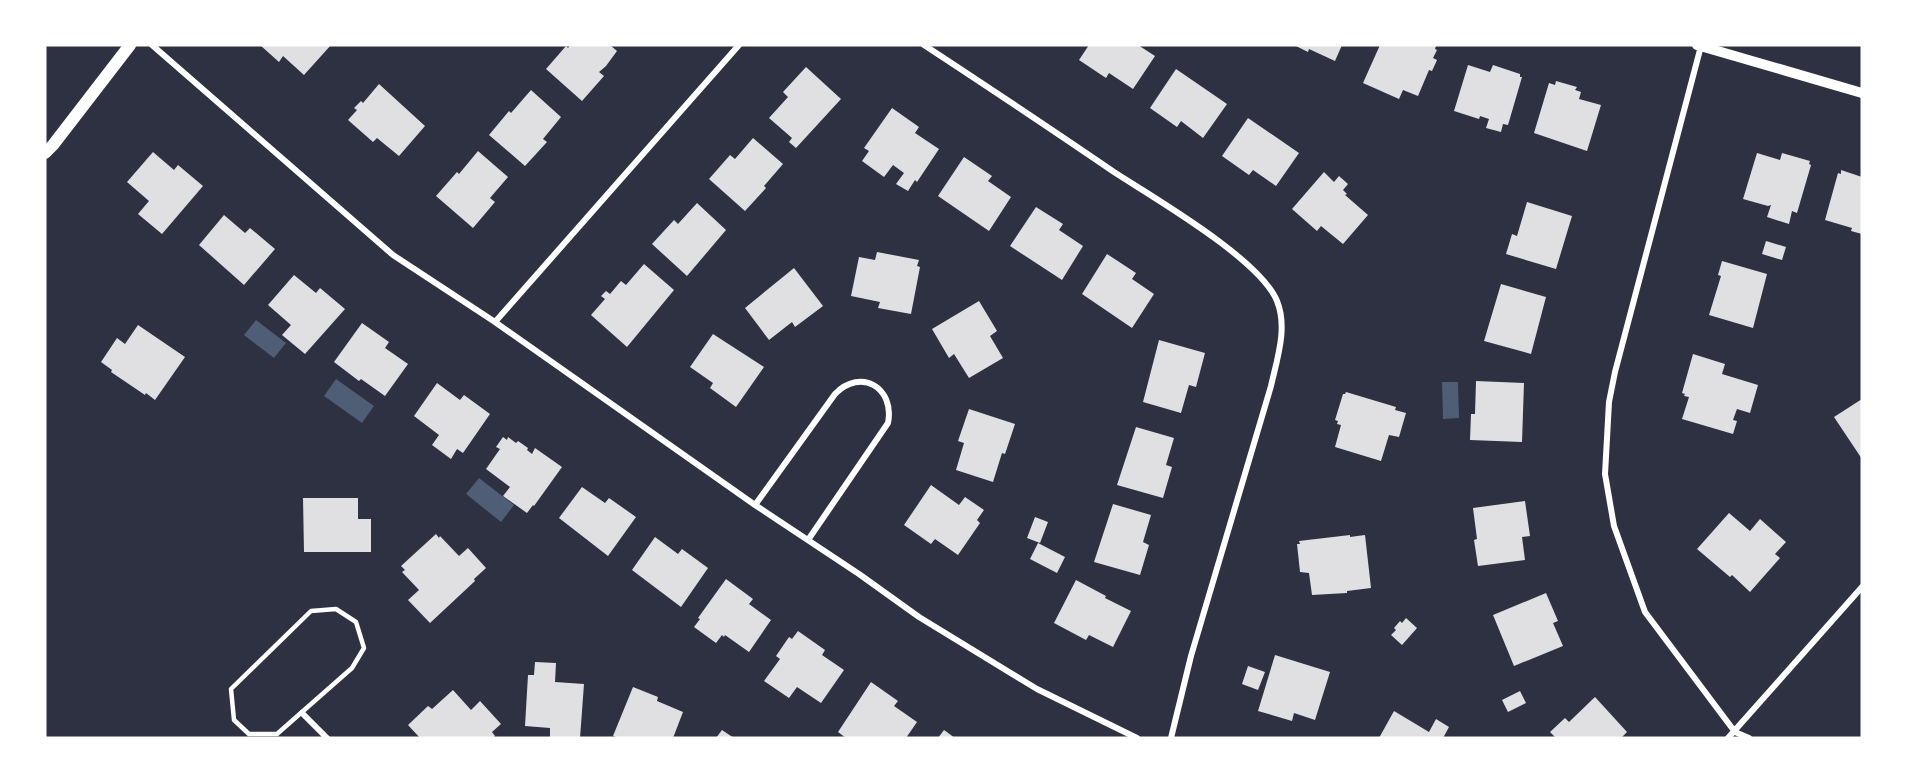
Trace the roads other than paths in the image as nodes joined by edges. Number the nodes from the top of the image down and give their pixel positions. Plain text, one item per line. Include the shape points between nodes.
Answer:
1 (130, 45) edge
2 (152, 45) edge
3 (739, 45) edge
4 (924, 45) edge
5 (1699, 46) edge
6 (1862, 93) edge
7 (45, 153) edge
8 (495, 322) junction
9 (755, 505) junction
10 (808, 540) junction
11 (1862, 587) edge
12 (302, 713) junction
13 (1735, 732) junction
14 (327, 738) edge
15 (1137, 738) edge
16 (1171, 738) edge
17 (1728, 738) edge
18 (1749, 738) edge

1 - 7 main road
2 - 8 street via 393,255
3 - 8 street
4 - 16 street via 1211,236 1261,276 1277,299 1282,316 1281,344 1271,386 1191,656
5 - 6 street
5 - 13 street via 1615,372 1609,402 1605,474 1614,526 1645,612
8 - 9 street
9 - 10 street
9 - 10 street via 841,387 859,381 877,386 889,403 888,423
10 - 15 street via 1004,670
11 - 13 street
12 - 12 lane via 277,734 249,734 234,720 231,689 311,611 336,609 356,622 364,648 352,668
12 - 14 street
13 - 17 street
13 - 18 street

